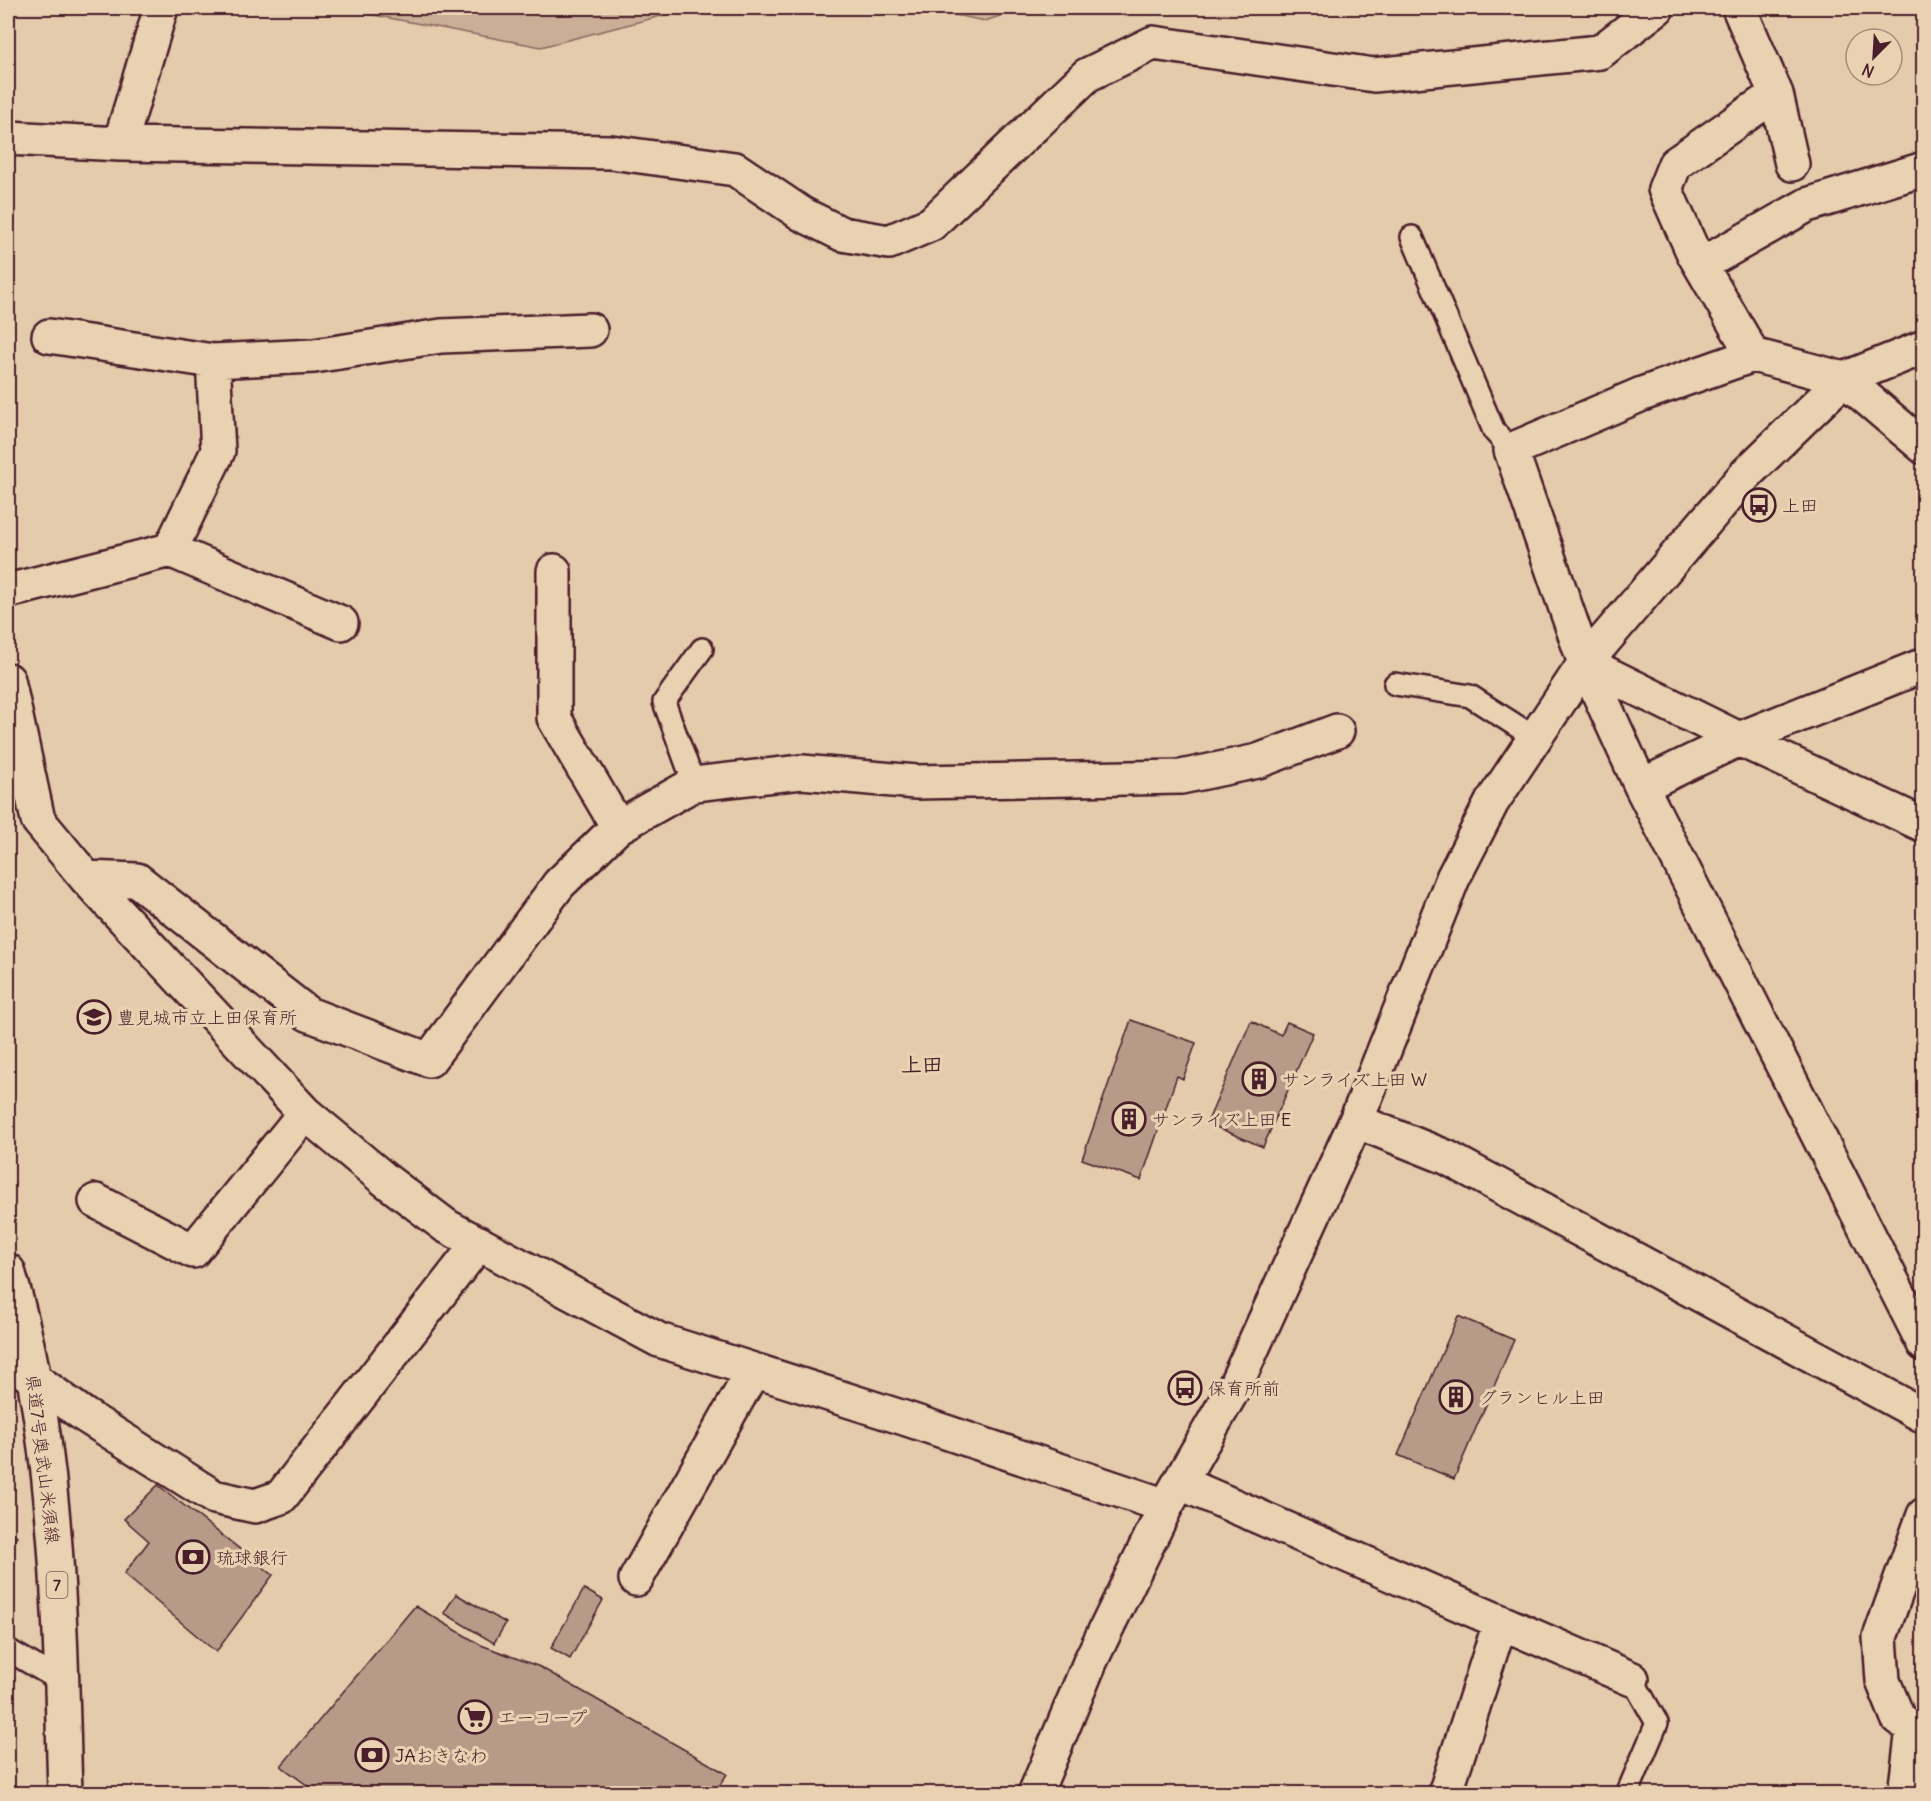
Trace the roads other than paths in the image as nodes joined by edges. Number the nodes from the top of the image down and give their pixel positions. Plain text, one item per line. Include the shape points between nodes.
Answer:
1 (161, 8) edge
2 (1657, 8) edge
3 (1738, 8) edge
4 (1776, 94) junction
5 (8, 138) edge
6 (120, 144) junction
7 (1792, 164) dead end
8 (1923, 169) edge
9 (1412, 237) dead end
10 (1701, 265) junction
11 (590, 330) dead end
12 (49, 336) dead end
13 (1923, 347) edge
14 (1753, 355) junction
15 (213, 361) junction
16 (1844, 379) junction
17 (1923, 447) edge
18 (1511, 450) junction
19 (170, 550) junction
20 (554, 571) dead end
21 (8, 591) edge
22 (342, 623) dead end
23 (702, 649) dead end
24 (1585, 663) junction
25 (1923, 665) edge
26 (8, 680) edge
27 (1395, 684) dead end
28 (1337, 731) dead end
29 (1534, 737) junction
30 (1739, 739) junction
31 (694, 784) junction
32 (1641, 786) junction
33 (1923, 825) edge
34 (618, 827) junction
35 (86, 878) junction
36 (305, 1113) junction
37 (1356, 1121) junction
38 (96, 1201) dead end
39 (479, 1244) junction
40 (8, 1270) edge
41 (1923, 1344) edge
42 (20, 1369) edge
43 (753, 1371) junction
44 (1923, 1416) edge
45 (1173, 1494) junction
46 (1923, 1515) edge
47 (636, 1579) dead end
48 (1500, 1623) junction
49 (8, 1650) edge
50 (1632, 1679) joint
51 (61, 1681) junction
52 (1918, 1733) edge
53 (65, 1794) edge
54 (1035, 1794) edge
55 (1445, 1794) edge
56 (1626, 1794) edge
57 (1905, 1794) edge

1 - 6 street
2 - 6 street via 1600,52 1374,75 1153,44 1087,75 931,224 889,242 842,234 802,214 735,169 611,152
3 - 4 street
4 - 7 street
4 - 10 street via 1675,164 1665,189
5 - 6 street
8 - 10 street via 1807,205
9 - 18 lane via 1494,431
10 - 14 street
11 - 15 street via 441,336 314,356
12 - 15 street
13 - 16 street
14 - 16 street
14 - 18 street via 1642,394
15 - 19 street via 218,451
16 - 17 street
16 - 24 street via 1746,474
18 - 24 street
19 - 21 street
19 - 22 street
20 - 34 street via 554,718
23 - 31 lane via 664,702
24 - 29 street
24 - 30 street
24 - 32 street
25 - 30 street
26 - 35 street via 39,820
27 - 29 lane via 1470,696
28 - 31 street via 1258,761 1181,777 916,782 802,772
29 - 37 street via 1492,802 1453,878
30 - 32 street
30 - 33 street
31 - 34 street
32 - 41 street
34 - 35 street via 559,884 429,1060 308,1014 137,880
35 - 36 street
36 - 38 street via 193,1251
36 - 39 street via 446,1226
37 - 44 street via 1446,1157
37 - 45 street via 1236,1384
39 - 42 street via 281,1497 255,1506 214,1497 84,1415
39 - 43 street via 659,1340
40 - 42 street, 県道7号奥武山米須線 / 7 via 19,1309
42 - 51 street, 県道7号奥武山米須線 / 7 via 53,1522
43 - 45 street
43 - 47 street
45 - 48 street
45 - 54 street via 1090,1662
46 - 52 street via 1880,1637 1883,1681 1898,1718
48 - 50 street
48 - 55 street
49 - 51 lane
50 - 56 lane via 1657,1723
51 - 53 street, 県道7号奥武山米須線 / 7
52 - 57 street

